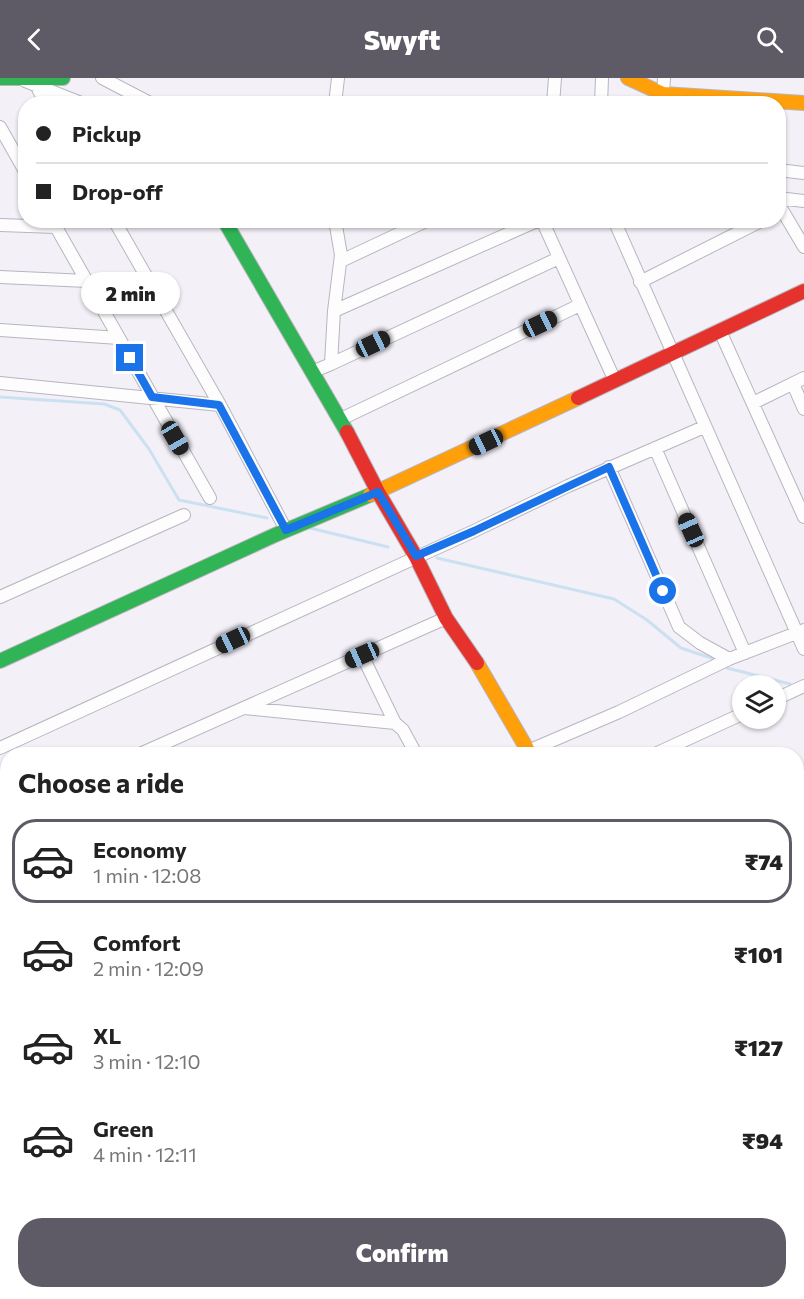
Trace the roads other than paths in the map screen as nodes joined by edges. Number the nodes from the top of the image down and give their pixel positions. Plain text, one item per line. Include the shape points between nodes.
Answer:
1 (0, 78) edge
2 (19, 78) edge
3 (63, 78) edge
4 (102, 78) edge
5 (338, 78) edge
6 (555, 78) edge
7 (602, 78) edge
8 (628, 78) edge
9 (664, 78) edge
10 (36, 85) junction
11 (663, 94) junction
12 (42, 96) edge
13 (64, 96) edge
14 (137, 96) edge
15 (336, 96) edge
16 (554, 96) edge
17 (601, 96) edge
18 (694, 96) edge
19 (786, 102) edge
20 (804, 103) edge
21 (0, 127) edge
22 (0, 154) edge
23 (15, 154) junction
24 (18, 159) edge
25 (786, 171) edge
26 (804, 173) edge
27 (804, 201) edge
28 (786, 205) edge
29 (786, 216) edge
30 (0, 225) edge
31 (18, 225) edge
32 (56, 228) edge
33 (119, 228) edge
34 (229, 228) edge
35 (336, 228) edge
36 (411, 228) edge
37 (522, 228) edge
38 (544, 228) edge
39 (617, 228) edge
40 (747, 228) edge
41 (804, 247) edge
42 (559, 258) junction
43 (341, 261) junction
44 (0, 277) edge
45 (87, 281) junction
46 (640, 282) junction
47 (804, 291) edge
48 (580, 305) junction
49 (334, 311) junction
50 (0, 330) edge
51 (720, 331) junction
52 (119, 338) junction
53 (672, 354) junction
54 (332, 364) junction
55 (312, 372) junction
56 (615, 381) junction
57 (798, 381) edge
58 (0, 383) edge
59 (152, 397) junction
60 (753, 403) junction
61 (219, 405) junction
62 (804, 409) edge
63 (341, 419) junction
64 (704, 427) junction
65 (655, 448) junction
66 (609, 467) junction
67 (378, 492) junction
68 (210, 498) dead end
69 (184, 515) dead end
70 (804, 517) edge
71 (286, 530) junction
72 (416, 556) junction
73 (0, 597) edge
74 (446, 618) junction
75 (800, 632) edge
76 (804, 649) edge
77 (745, 653) junction
78 (362, 655) junction
79 (729, 659) junction
80 (0, 661) edge
81 (804, 686) edge
82 (786, 694) edge
83 (243, 708) junction
84 (732, 719) edge
85 (395, 723) junction
86 (2, 747) edge
87 (156, 747) edge
88 (412, 747) edge
89 (526, 747) edge
90 (542, 747) edge
91 (670, 747) edge

1 - 2 main road
2 - 3 main road
2 - 10 street
4 - 14 street
5 - 15 street
6 - 16 street
7 - 17 street
8 - 11 main road
9 - 11 street
10 - 12 street
10 - 13 street
11 - 18 main road
19 - 20 main road
21 - 23 street
22 - 23 street
23 - 24 street
25 - 26 street
27 - 28 street
29 - 41 street
30 - 31 street
32 - 45 street
33 - 61 street
34 - 55 main road
35 - 43 street
36 - 43 street
37 - 49 street
38 - 42 street
39 - 46 street
40 - 46 street
42 - 48 street
42 - 54 street
43 - 49 street
44 - 45 street
45 - 52 street
46 - 53 street
47 - 51 main road
48 - 56 street
48 - 63 street
49 - 54 street
50 - 52 street
51 - 53 main road
51 - 60 street
52 - 59 street
53 - 56 main road
53 - 64 street
54 - 55 street
55 - 63 main road
56 - 67 main road
57 - 60 street
57 - 62 street
58 - 59 street
59 - 61 street
59 - 68 street
60 - 70 street
61 - 71 street
63 - 67 main road
64 - 65 street
64 - 75 street
65 - 66 street
65 - 77 street
66 - 72 street
66 - 79 street via 679,627
67 - 71 main road
67 - 72 main road
69 - 73 street
71 - 80 main road
72 - 74 main road
72 - 86 street
74 - 78 street
74 - 89 main road via 483,672
75 - 76 street
75 - 77 street
77 - 79 street
78 - 83 street
78 - 85 street
79 - 90 street
81 - 82 street
83 - 85 street
83 - 87 street
84 - 91 street
85 - 88 street

